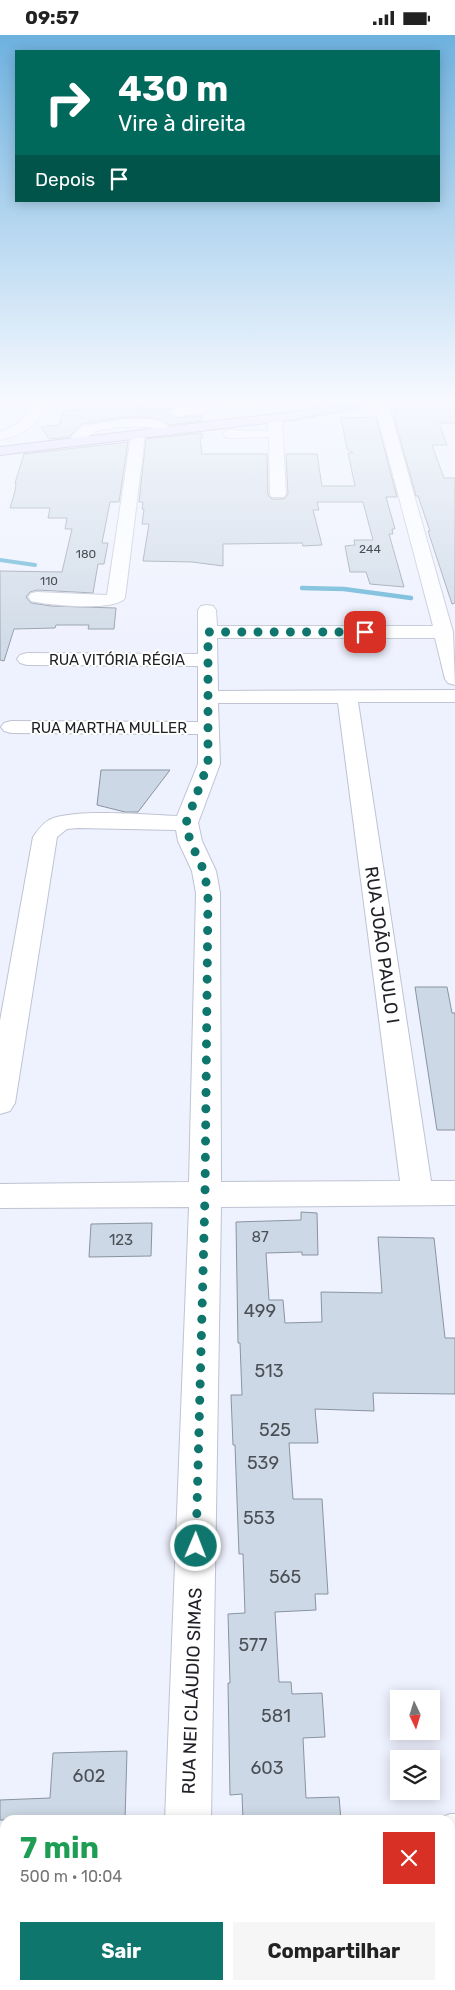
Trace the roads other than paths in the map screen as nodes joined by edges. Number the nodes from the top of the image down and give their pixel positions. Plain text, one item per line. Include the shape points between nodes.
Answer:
1 (130, 494) edge
2 (406, 494) edge
3 (37, 597) dead end
4 (207, 610) dead end
5 (208, 632) junction
6 (444, 632) junction
7 (27, 659) dead end
8 (207, 660) junction
9 (455, 679) edge
10 (455, 696) edge
11 (207, 697) junction
12 (347, 697) junction
13 (10, 727) dead end
14 (207, 728) junction
15 (186, 823) junction
16 (0, 1103) edge
17 (417, 1193) junction
18 (455, 1193) edge
19 (205, 1195) junction
20 (0, 1196) edge
21 (188, 1815) edge

1 - 3 street via 116,597 104,601
2 - 6 street
4 - 5 street
5 - 6 street
5 - 8 street
6 - 9 street
7 - 8 street, RUA VITÓRIA RÉGIA
8 - 11 street
10 - 12 street
11 - 12 street
11 - 14 street
12 - 17 street, RUA JOÃO PAULO I
13 - 14 street, RUA MARTHA MULLER
14 - 15 street via 208,764
15 - 16 street via 78,821 63,822 49,830 45,837
15 - 19 street, RUA NEI CLÁUDIO SIMAS via 190,841 204,871 208,893
17 - 18 street
17 - 19 street
19 - 20 street
19 - 21 street, RUA NEI CLÁUDIO SIMAS

